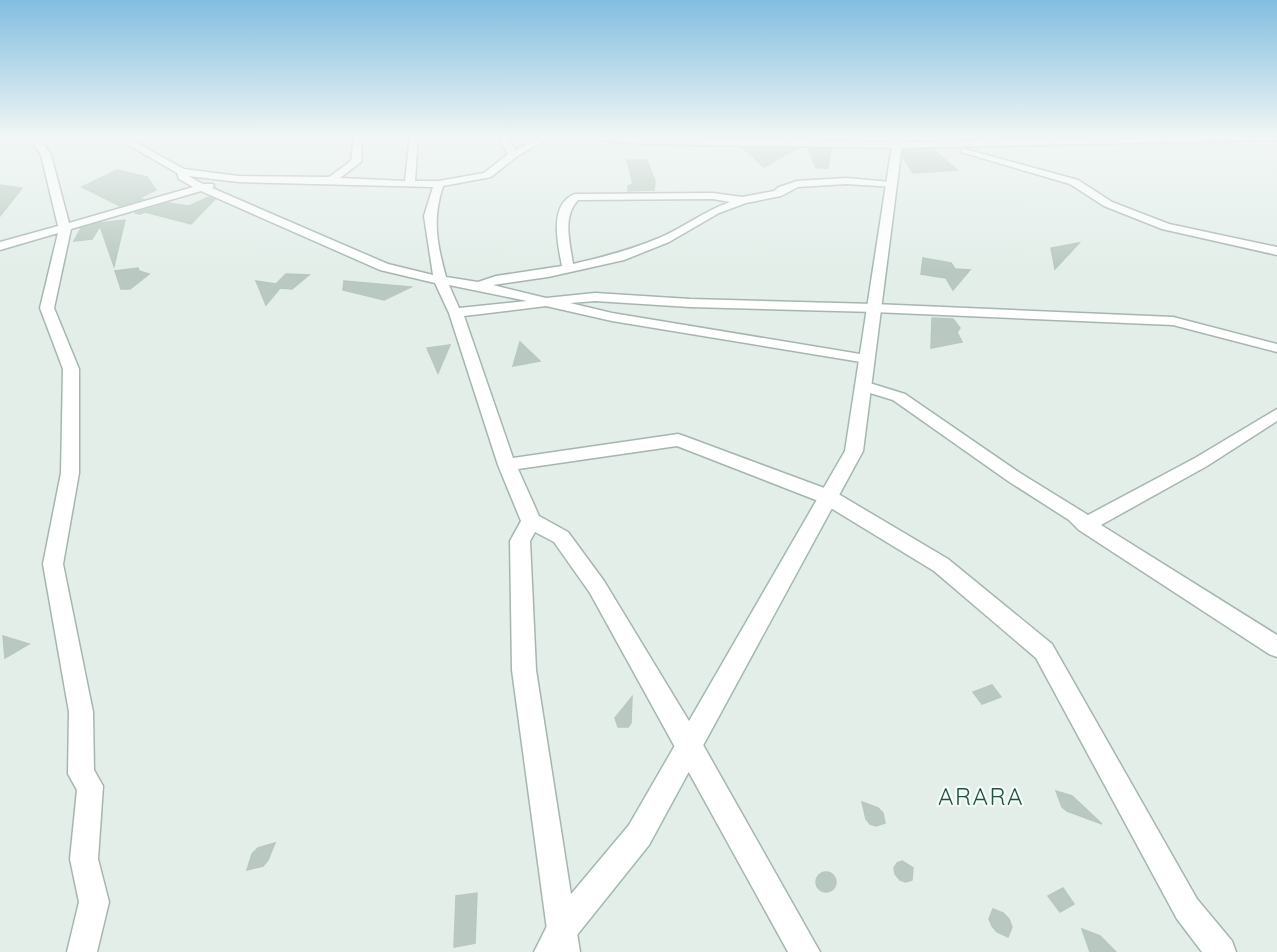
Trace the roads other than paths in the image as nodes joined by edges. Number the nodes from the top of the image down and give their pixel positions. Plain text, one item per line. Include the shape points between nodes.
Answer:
1 (53, 180) edge
2 (189, 180) edge
3 (233, 180) edge
4 (335, 180) edge
5 (456, 180) edge
6 (891, 180) edge
7 (1069, 180) edge
8 (410, 183) joint
9 (439, 184) junction
10 (891, 185) junction
11 (202, 188) junction
12 (743, 200) junction
13 (65, 229) junction
14 (0, 246) edge
15 (1277, 251) edge
16 (568, 268) junction
17 (440, 280) junction
18 (480, 286) junction
19 (549, 301) junction
20 (874, 308) junction
21 (456, 313) junction
22 (1277, 348) edge
23 (867, 359) junction
24 (863, 386) junction
25 (1277, 414) edge
26 (507, 465) junction
27 (828, 497) junction
28 (531, 521) junction
29 (1086, 525) junction
30 (1277, 647) edge
31 (690, 745) junction
32 (559, 944) edge
33 (82, 952) edge
34 (805, 952) edge
35 (1221, 952) edge

1 - 13 street
2 - 11 street
3 - 11 street
4 - 8 street
5 - 9 street
6 - 10 street
7 - 15 street via 1108,204 1166,227
8 - 9 street
9 - 17 street via 429,215
10 - 12 street via 846,181 797,184 777,194
10 - 20 street
11 - 13 street
11 - 17 street via 384,267
12 - 16 street via 665,240 620,257
12 - 16 street via 713,196 575,197 562,216
13 - 14 street
13 - 33 street via 46,308 71,369 70,473 53,564 81,712 81,774 90,786 84,859 94,902
16 - 18 street
17 - 18 street
17 - 21 street
18 - 19 street
19 - 20 street via 595,297
19 - 21 street
19 - 23 street via 612,317
20 - 22 street via 1173,321
20 - 23 street
21 - 26 street
23 - 24 street
24 - 27 street via 854,451
24 - 29 street via 899,397
25 - 29 street via 1201,462
26 - 27 street via 678,440
26 - 28 street
27 - 31 street
27 - 35 street via 941,565 1044,651 1187,909
28 - 31 street via 561,537 597,586
28 - 32 street via 520,541 524,670
29 - 30 street
31 - 32 street via 639,835
31 - 34 street

